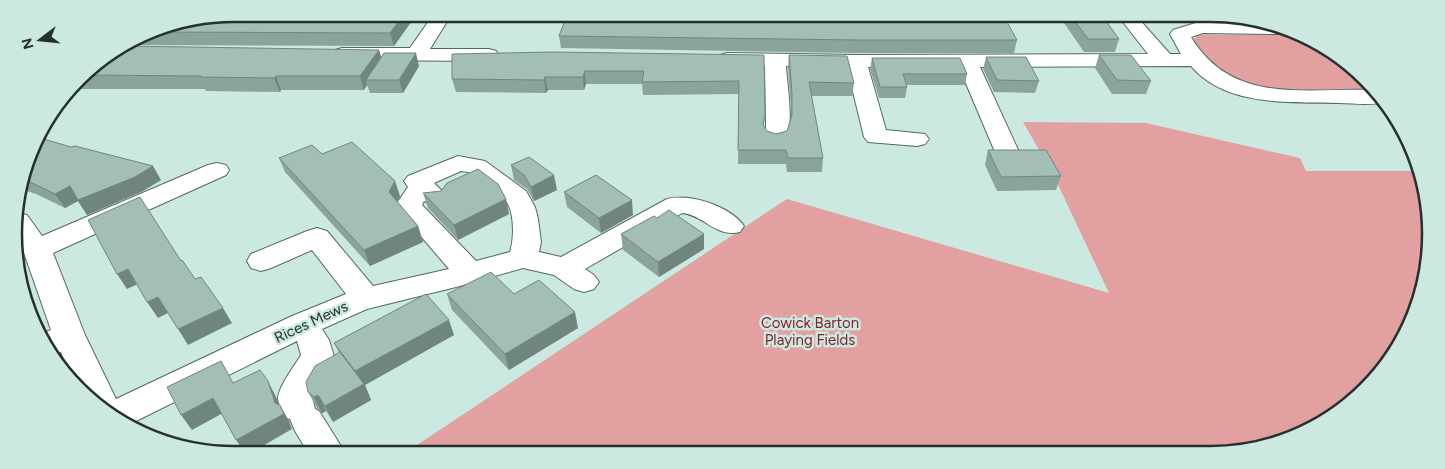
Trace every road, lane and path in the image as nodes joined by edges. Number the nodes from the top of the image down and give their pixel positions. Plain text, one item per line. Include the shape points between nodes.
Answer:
1 (437, 22) edge
2 (1131, 22) edge
3 (1255, 28) edge
4 (318, 54) edge
5 (416, 54) junction
6 (506, 56) edge
7 (706, 59) edge
8 (775, 60) junction
9 (1164, 60) junction
10 (1196, 60) junction
11 (856, 61) junction
12 (967, 61) junction
13 (1372, 97) edge
14 (776, 139) edge
15 (917, 139) dead end
16 (1007, 152) edge
17 (216, 170) dead end
18 (170, 190) junction
19 (203, 197) dead end
20 (730, 226) dead end
21 (22, 229) edge
22 (37, 249) junction
23 (523, 258) junction
24 (261, 261) dead end
25 (470, 273) junction
26 (366, 298) junction
27 (302, 324) junction
28 (58, 340) edge
29 (90, 389) edge
30 (120, 413) edge
31 (323, 446) edge

1 - 5 street
2 - 9 street
3 - 10 street via 1202,27 1180,34
4 - 5 street
5 - 6 street
7 - 8 street
8 - 11 street
8 - 14 street
9 - 10 street
9 - 12 street
10 - 13 street via 1232,87 1268,95
11 - 12 street
11 - 15 street via 876,137
12 - 16 street
17 - 18 street
18 - 19 street
18 - 22 street
20 - 23 street, Rices Mews via 693,206 676,205 574,275
21 - 22 street
22 - 28 street
23 - 25 street, Rices Mews
23 - 25 street via 527,242 525,219 517,197 476,166 458,163 417,181 429,192 408,206
24 - 26 street via 317,237
25 - 26 street, Rices Mews
26 - 27 street, Rices Mews
27 - 30 street, Rices Mews
27 - 31 street via 313,340 318,356 294,397
28 - 29 street

